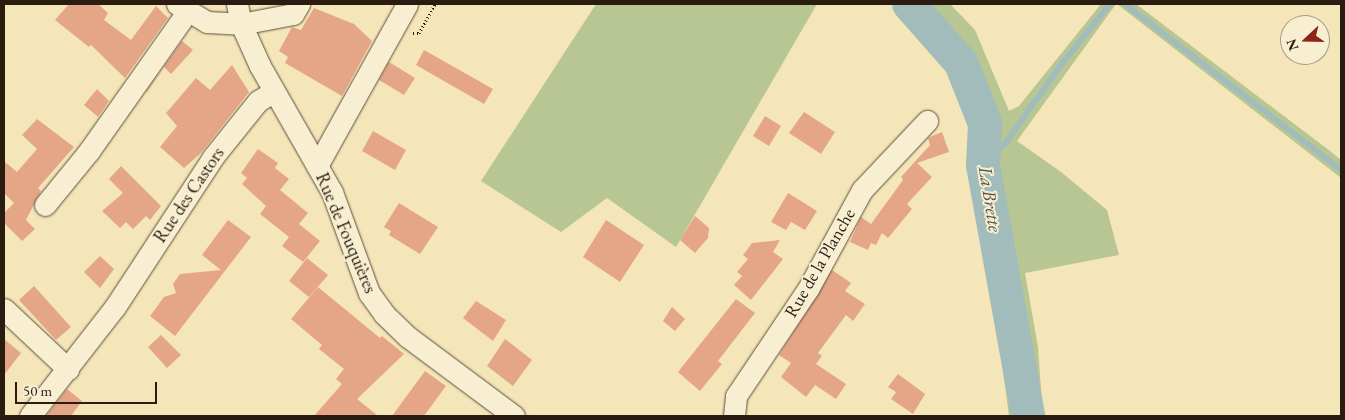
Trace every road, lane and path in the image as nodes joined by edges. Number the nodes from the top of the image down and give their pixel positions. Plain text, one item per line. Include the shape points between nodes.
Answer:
1 (299, 4) edge
2 (406, 4) edge
3 (182, 8) edge
4 (239, 14) edge
5 (273, 92) junction
6 (927, 121) dead end
7 (317, 166) junction
8 (45, 205) dead end
9 (4, 309) edge
10 (68, 369) junction
11 (30, 416) edge
12 (514, 416) edge
13 (734, 416) edge

1 - 4 street via 293,14
2 - 7 street
3 - 4 street via 207,22
3 - 8 street via 89,151
4 - 5 street, Rue de Fouquières
5 - 7 street, Rue de Fouquières
5 - 10 street, Rue des Castors via 258,101 213,157 115,307
6 - 13 street, Rue de la Planche via 862,190 808,289 736,396
7 - 12 street, Rue de Fouquières via 347,226 369,292 384,314 408,338
9 - 10 street
10 - 11 street, Rue des Castors

